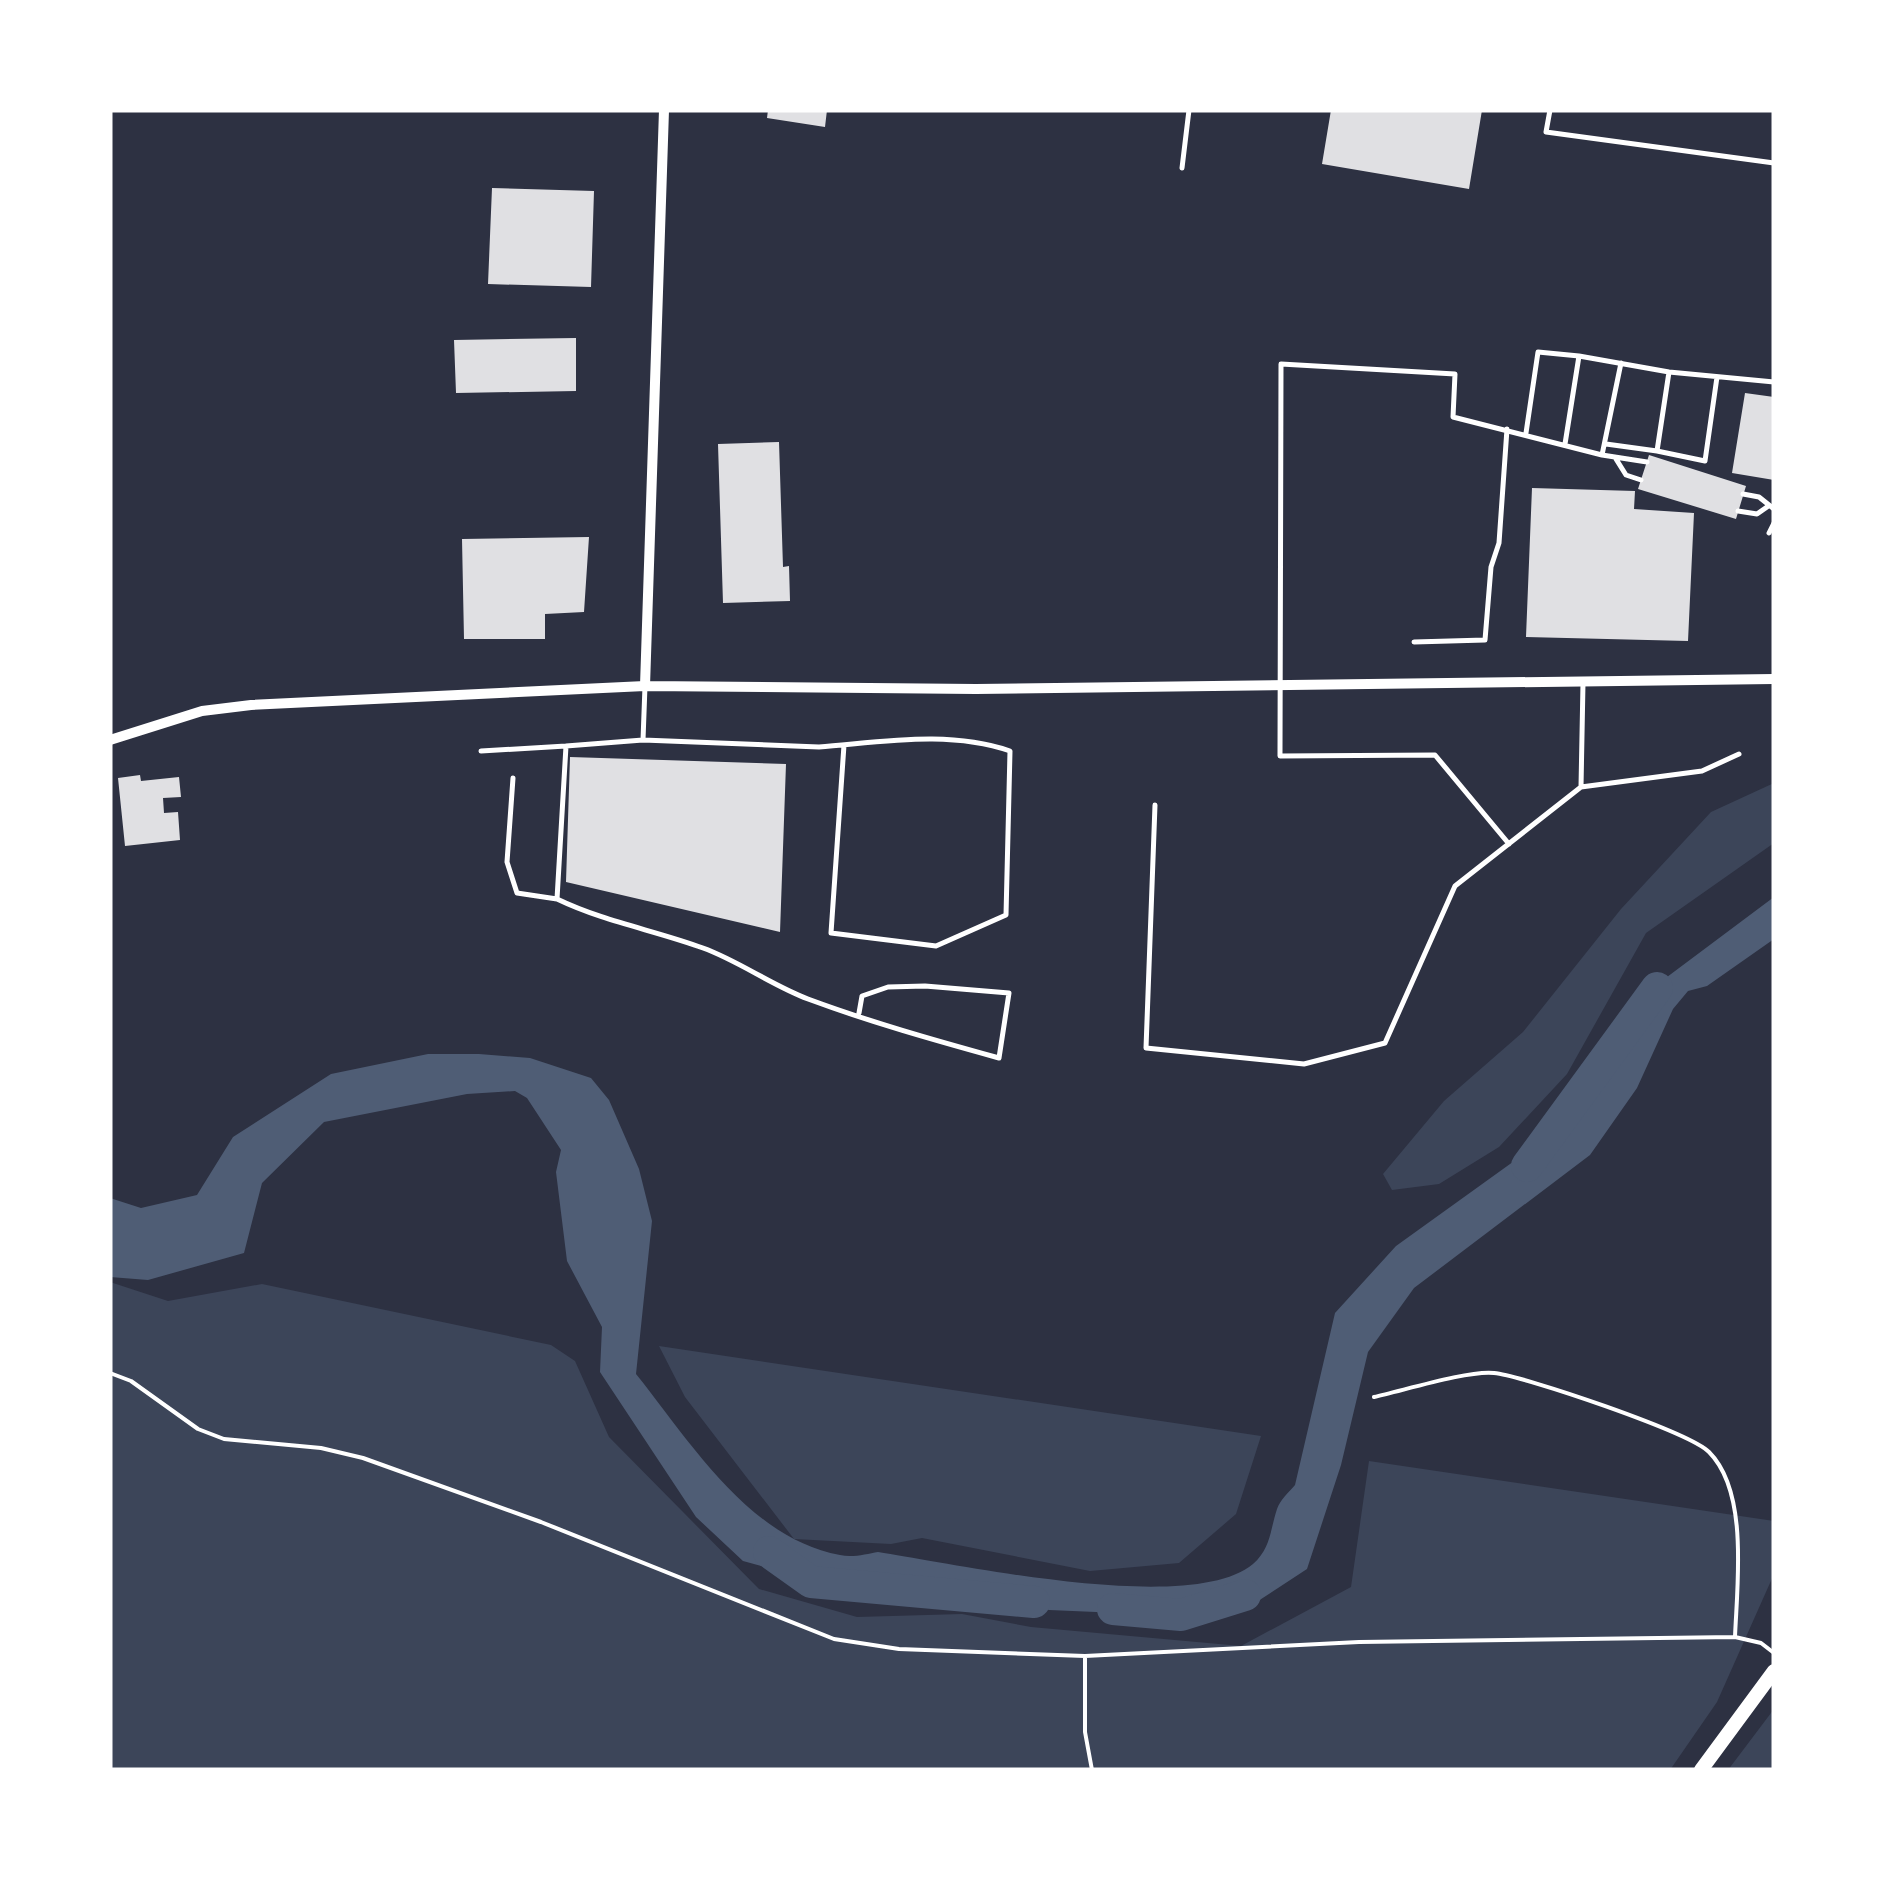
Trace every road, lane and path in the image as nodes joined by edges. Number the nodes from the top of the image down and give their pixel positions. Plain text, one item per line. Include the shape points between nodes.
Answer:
1 (664, 110) edge
2 (1189, 110) edge
3 (1550, 110) edge
4 (1774, 163) edge
5 (1182, 168) dead end
6 (1579, 356) junction
7 (1621, 363) junction
8 (1668, 372) junction
9 (1717, 377) junction
10 (1774, 382) edge
11 (1507, 428) junction
12 (1526, 434) junction
13 (1566, 444) junction
14 (1605, 444) junction
15 (1657, 452) junction
16 (1602, 455) junction
17 (1616, 459) junction
18 (1646, 462) dead end
19 (1641, 480) dead end
20 (1743, 494) dead end
21 (1770, 508) edge
22 (1738, 511) dead end
23 (1774, 523) edge
24 (1769, 534) dead end
25 (1414, 642) dead end
26 (1774, 679) edge
27 (1583, 683) junction
28 (645, 686) junction
29 (1280, 686) junction
30 (110, 740) edge
31 (643, 740) junction
32 (566, 746) junction
33 (844, 746) junction
34 (481, 751) dead end
35 (1739, 754) dead end
36 (514, 778) dead end
37 (1581, 787) junction
38 (1155, 805) dead end
39 (1509, 844) junction
40 (557, 899) junction
41 (859, 1013) junction
42 (110, 1373) edge
43 (1374, 1396) dead end
44 (1734, 1637) junction
45 (1774, 1653) edge
46 (1086, 1656) junction
47 (1774, 1671) edge
48 (1092, 1770) edge
49 (1701, 1770) edge

1 - 28 street
2 - 5 lane
3 - 4 lane via 1546,132
6 - 7 lane
6 - 12 lane via 1538,352
6 - 13 lane
7 - 8 lane
7 - 14 lane
8 - 9 lane
8 - 15 lane
9 - 10 lane
9 - 15 lane via 1705,461
11 - 12 lane
11 - 25 lane via 1485,640
11 - 29 lane via 1453,417 1455,374 1281,364
12 - 13 lane
13 - 16 lane
14 - 15 lane
14 - 16 lane
16 - 17 lane
17 - 18 lane
17 - 19 lane via 1626,474
20 - 21 lane
21 - 22 lane
23 - 24 lane
26 - 27 street
27 - 29 street
27 - 37 lane
28 - 29 street
28 - 30 street via 251,705 202,711
28 - 31 lane
29 - 39 lane via 1280,756 1435,755
31 - 32 lane
31 - 33 lane
32 - 34 lane
32 - 40 lane
33 - 33 lane via 956,737 1010,750 1006,914 936,946 830,933
35 - 37 lane via 1702,771
36 - 40 lane via 507,862 517,893
37 - 39 lane
38 - 39 lane via 1146,1048 1304,1064 1384,1043 1456,886
40 - 41 lane via 596,918 706,949 808,999
41 - 41 lane via 892,1029 999,1058 1009,993 888,987 862,996
42 - 46 path via 224,1439 363,1458 834,1639 900,1649
43 - 44 path via 1492,1372 1667,1427 1709,1452 1728,1486 1738,1533
44 - 45 path
44 - 46 path via 1391,1642
46 - 48 path
47 - 49 street

